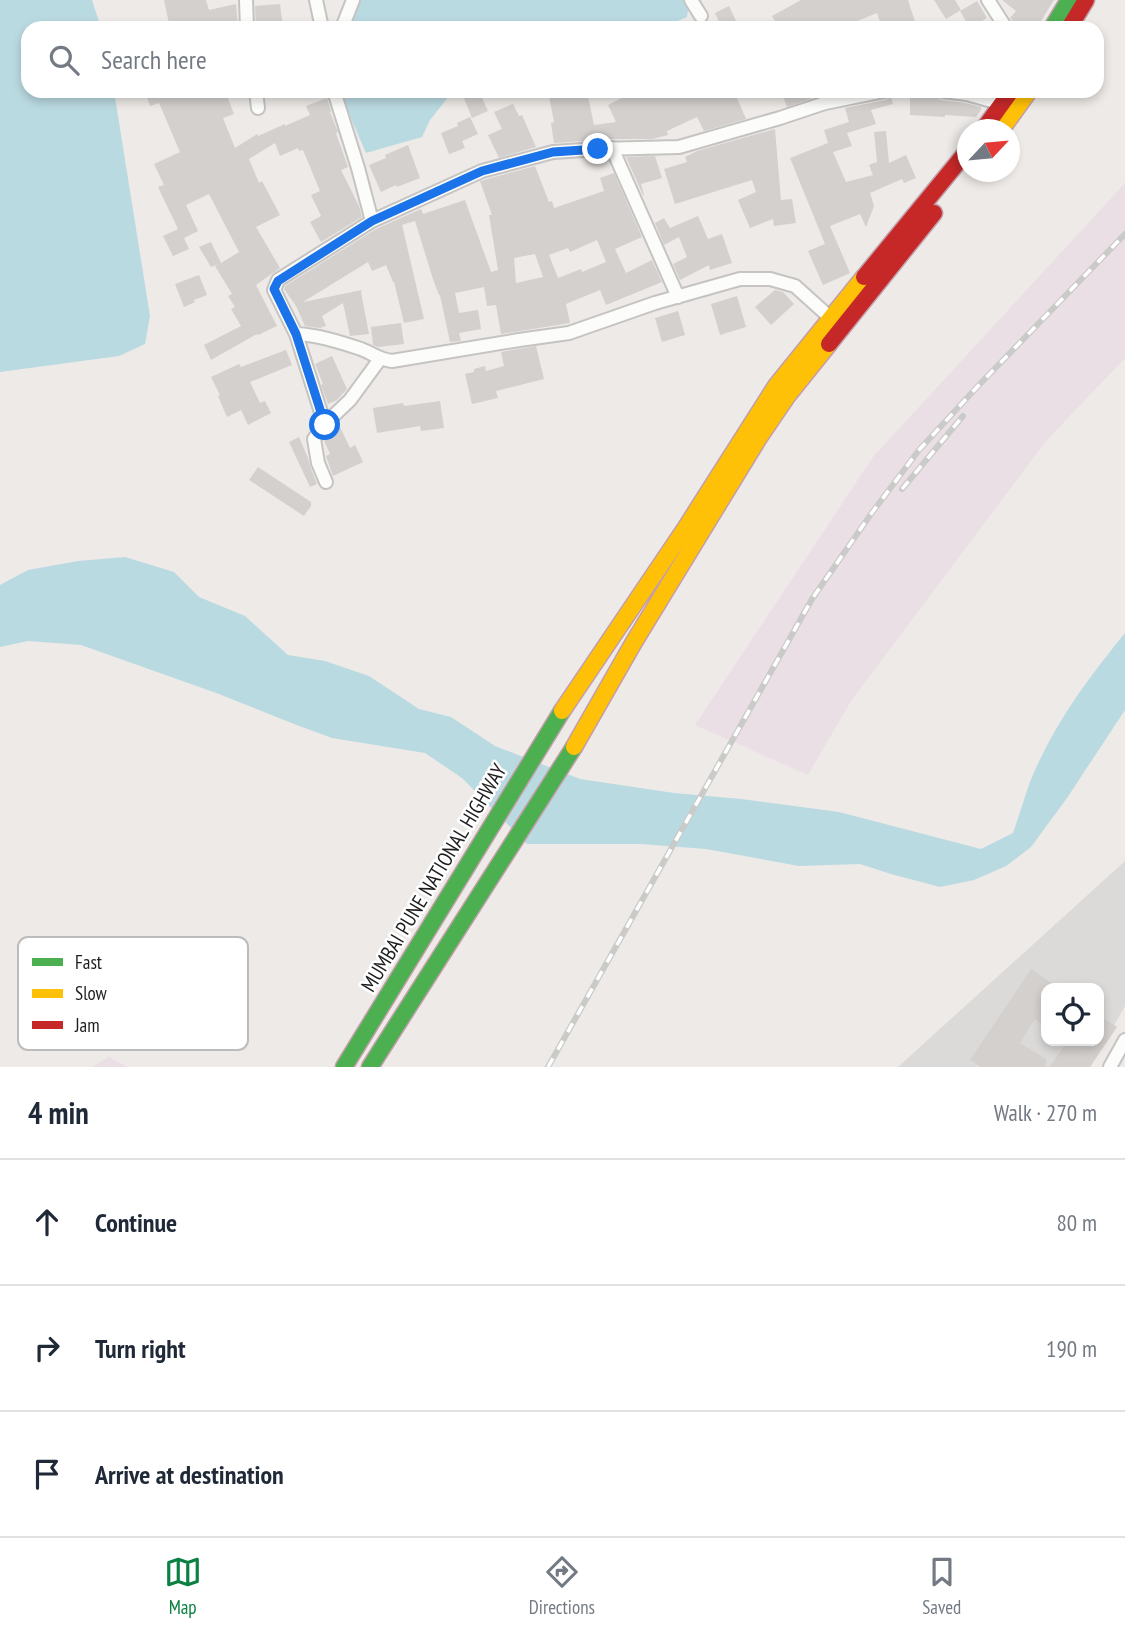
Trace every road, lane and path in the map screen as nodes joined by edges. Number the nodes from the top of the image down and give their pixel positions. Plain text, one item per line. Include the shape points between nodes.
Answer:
1 (246, 0) edge
2 (316, 0) edge
3 (353, 0) edge
4 (691, 0) edge
5 (988, 0) edge
6 (1069, 0) edge
7 (1086, 0) edge
8 (701, 16) dead end
9 (247, 21) edge
10 (320, 21) edge
11 (345, 21) edge
12 (1002, 21) edge
13 (1056, 21) edge
14 (1073, 21) edge
15 (257, 98) edge
16 (336, 98) edge
17 (821, 98) edge
18 (992, 98) edge
19 (1010, 101) edge
20 (258, 108) dead end
21 (993, 119) edge
22 (1004, 119) edge
23 (612, 148) junction
24 (957, 164) edge
25 (960, 182) edge
26 (372, 221) junction
27 (678, 297) junction
28 (836, 323) junction
29 (296, 334) junction
30 (380, 359) junction
31 (325, 425) junction
32 (326, 482) dead end
33 (1125, 1040) edge
34 (344, 1067) edge
35 (370, 1067) edge
36 (1110, 1067) edge

1 - 9 street
2 - 10 street
3 - 11 street
4 - 8 street
5 - 12 street
6 - 13 highway
7 - 14 highway
15 - 20 street
16 - 26 street
17 - 23 street via 780,118 679,147
18 - 19 street
19 - 21 highway
19 - 22 highway
23 - 26 street via 553,152 482,171
23 - 27 street
24 - 28 highway
25 - 28 highway
26 - 29 street via 275,284
27 - 28 street via 740,279 770,279 795,286
27 - 30 street via 569,333 392,361
28 - 34 highway, MUMBAI PUNE NATIONAL HIGHWAY via 776,386 739,441 561,712
28 - 35 highway via 758,439 585,730
29 - 30 street via 365,350
29 - 31 street
30 - 31 street
31 - 32 street via 314,439
33 - 36 street

